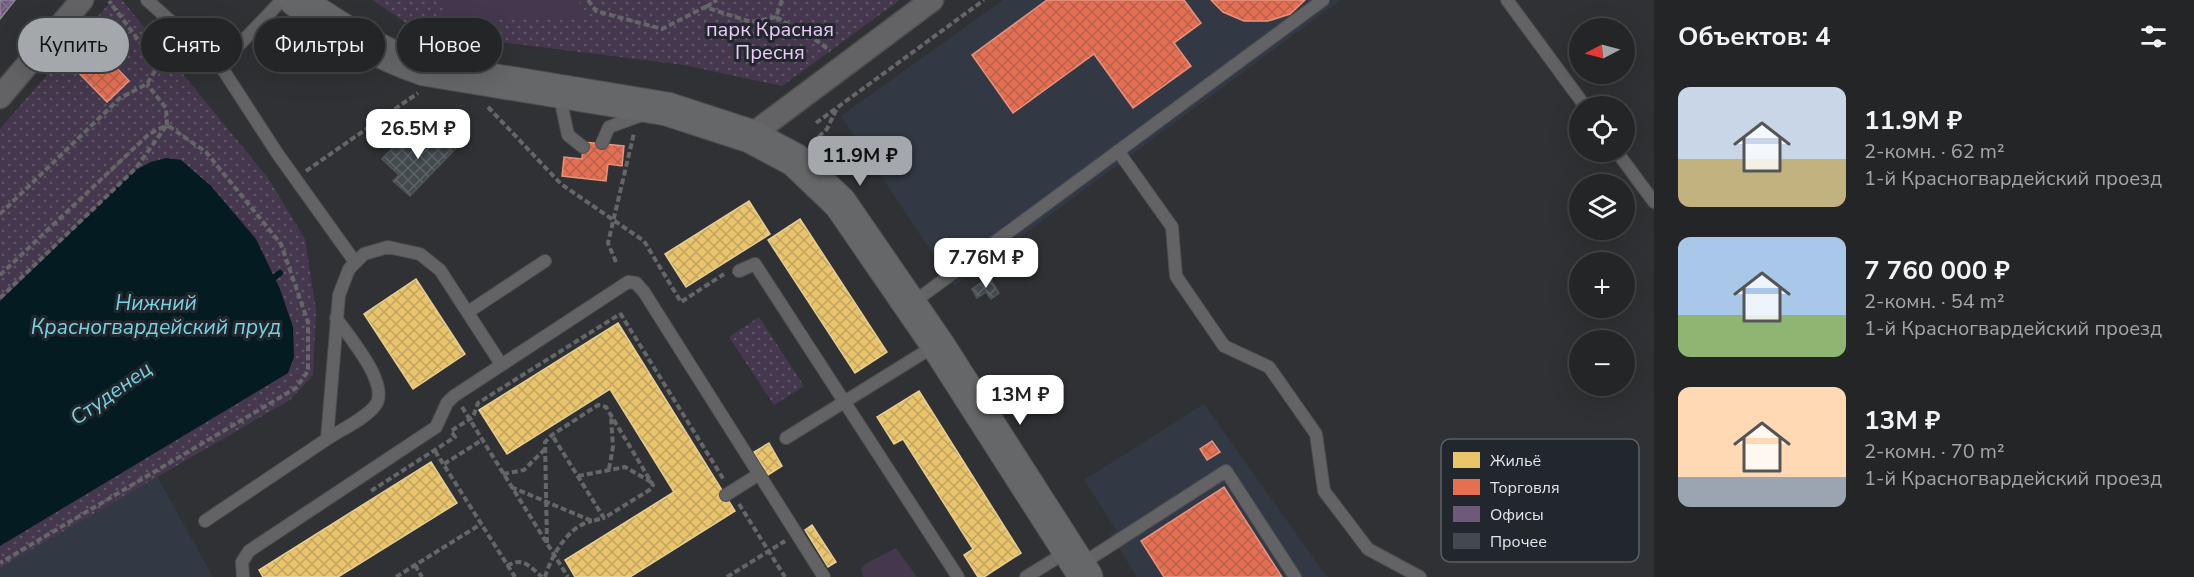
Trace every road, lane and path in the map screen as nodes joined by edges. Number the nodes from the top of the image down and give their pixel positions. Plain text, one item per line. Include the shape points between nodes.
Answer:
1 (82, 0) edge
2 (147, 0) edge
3 (282, 0) edge
4 (296, 0) edge
5 (588, 0) edge
6 (717, 0) edge
7 (782, 0) edge
8 (932, 0) edge
9 (984, 0) edge
10 (1323, 0) edge
11 (1507, 0) edge
12 (109, 1) edge
13 (705, 7) junction
14 (776, 17) junction
15 (167, 18) edge
16 (242, 42) edge
17 (830, 51) dead end
18 (225, 72) edge
19 (147, 84) junction
20 (418, 92) dead end
21 (559, 92) junction
22 (1578, 96) edge
23 (0, 97) edge
24 (488, 107) dead end
25 (837, 108) junction
26 (652, 112) junction
27 (816, 123) dead end
28 (166, 125) junction
29 (750, 136) junction
30 (602, 143) dead end
31 (810, 146) dead end
32 (583, 147) dead end
33 (1118, 152) junction
34 (1624, 162) edge
35 (295, 179) junction
36 (1654, 202) edge
37 (0, 214) edge
38 (614, 220) junction
39 (355, 261) junction
40 (545, 261) dead end
41 (616, 262) dead end
42 (739, 271) joint
43 (0, 275) edge
44 (0, 298) edge
45 (910, 305) junction
46 (616, 307) dead end
47 (468, 312) junction
48 (620, 314) junction
49 (336, 318) junction
50 (937, 344) junction
51 (501, 364) junction
52 (844, 402) junction
53 (611, 414) junction
54 (472, 424) dead end
55 (552, 435) junction
56 (786, 438) dead end
57 (327, 439) junction
58 (482, 440) junction
59 (544, 450) junction
60 (439, 457) dead end
61 (420, 460) dead end
62 (444, 464) junction
63 (609, 469) junction
64 (504, 474) junction
65 (759, 474) junction
66 (578, 476) junction
67 (653, 485) junction
68 (511, 486) junction
69 (729, 493) junction
70 (545, 501) junction
71 (604, 518) junction
72 (205, 521) dead end
73 (592, 521) junction
74 (481, 524) junction
75 (797, 533) junction
76 (547, 543) junction
77 (769, 551) junction
78 (554, 555) junction
79 (0, 563) edge
80 (415, 565) junction
81 (1078, 565) edge
82 (507, 566) junction
83 (243, 577) edge
84 (396, 577) edge
85 (422, 577) edge
86 (514, 577) edge
87 (543, 577) edge
88 (568, 577) edge
89 (728, 577) edge
90 (785, 577) edge
91 (824, 577) edge
92 (958, 577) edge
93 (1026, 577) edge
94 (1295, 577) edge
95 (1420, 577) edge

1 - 23 street
2 - 15 lane
3 - 16 lane
4 - 21 street via 361,44 393,59 424,69
5 - 13 path via 596,11 662,29
6 - 13 path
7 - 14 path
8 - 29 street
9 - 25 path
10 - 33 lane
11 - 22 lane
12 - 19 path via 158,66
13 - 14 path via 751,22
14 - 17 path via 813,36
18 - 35 lane
19 - 28 path via 166,108
19 - 37 path via 120,98
20 - 35 path
21 - 26 street
21 - 32 lane via 568,135
24 - 38 path via 561,184
25 - 27 path
25 - 31 path via 827,129
26 - 29 street
26 - 30 lane via 609,128
26 - 38 path
28 - 43 path via 149,134
28 - 44 path via 136,168
28 - 79 path via 206,152 281,244 308,322 308,371 296,388
29 - 45 street via 795,160 823,184
33 - 45 lane
33 - 95 lane via 1172,227 1176,276 1224,346 1269,368 1316,434 1324,491 1368,549
34 - 36 lane
35 - 39 lane
38 - 41 path via 608,247
38 - 42 path via 644,240 681,302 726,273
39 - 47 lane via 379,248 402,248 420,254 440,270
39 - 49 lane via 341,286
40 - 47 lane
42 - 52 lane via 755,264
45 - 50 street
46 - 48 path
47 - 51 lane
48 - 61 path via 478,403 472,417 451,431 455,437
48 - 69 path
49 - 57 lane
49 - 57 lane via 375,377 380,394 374,408
50 - 52 lane
50 - 81 street
51 - 65 lane via 624,283 636,284
51 - 83 lane via 451,398 436,427 249,551 241,567
52 - 56 lane
52 - 92 lane
53 - 55 path via 598,405
53 - 63 path via 613,447
53 - 67 path
54 - 58 path
55 - 59 path
55 - 66 path
57 - 72 lane
58 - 62 path
58 - 64 path
59 - 64 path via 524,470
59 - 70 path
60 - 62 path
62 - 74 path
63 - 66 path
63 - 67 path via 629,468
64 - 68 path
65 - 69 lane
65 - 75 lane
66 - 71 path
67 - 71 path
68 - 70 path
68 - 76 path
69 - 77 path
70 - 73 path
70 - 76 path
71 - 73 path
73 - 78 path via 575,528
74 - 80 path
74 - 82 path
75 - 77 path
75 - 91 lane
76 - 78 path
77 - 89 path
77 - 90 path
78 - 87 path
78 - 88 path
80 - 84 path
80 - 85 path
81 - 93 lane
81 - 94 lane via 1226,471
82 - 86 path
82 - 87 path via 522,561

